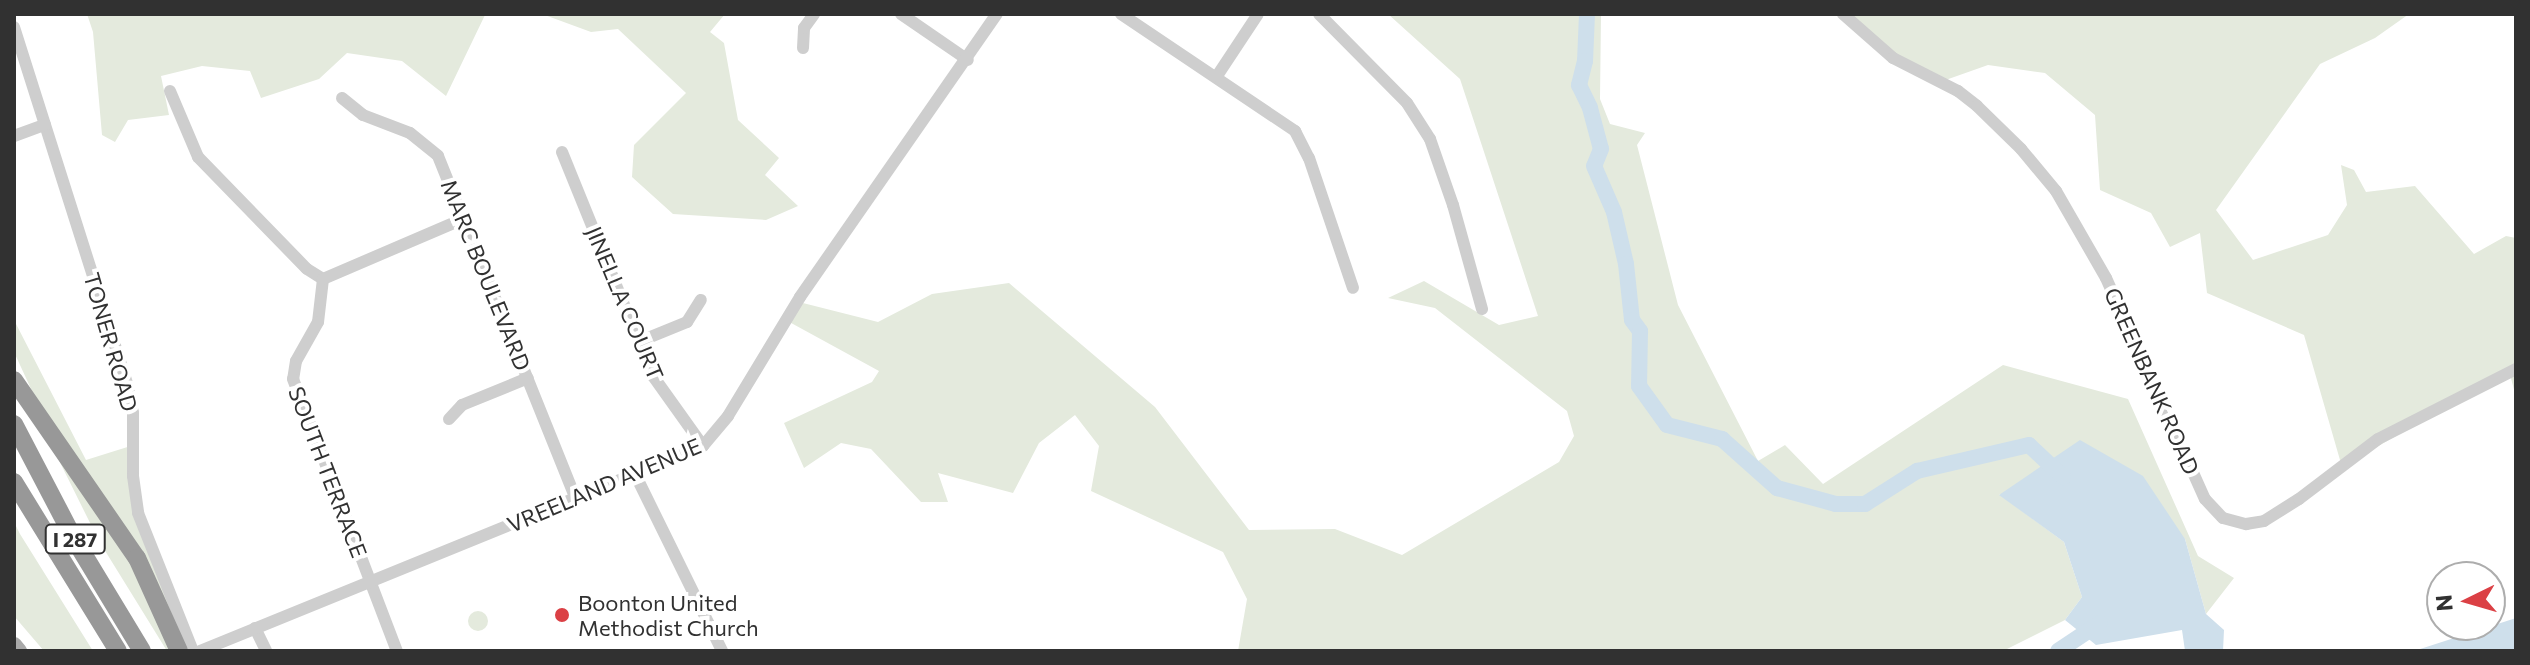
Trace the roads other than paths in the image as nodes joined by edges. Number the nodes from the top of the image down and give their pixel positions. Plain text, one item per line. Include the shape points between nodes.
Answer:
1 (814, 14) edge
2 (901, 14) edge
3 (997, 14) edge
4 (1121, 14) edge
5 (1258, 14) edge
6 (1319, 14) edge
7 (1843, 14) edge
8 (14, 27) edge
9 (803, 48) dead end
10 (968, 60) junction
11 (1217, 76) junction
12 (170, 91) dead end
13 (342, 98) dead end
14 (45, 125) junction
15 (14, 136) edge
16 (562, 152) dead end
17 (463, 219) junction
18 (323, 279) junction
19 (1353, 288) dead end
20 (701, 300) dead end
21 (1482, 309) dead end
22 (638, 342) junction
23 (2516, 369) edge
24 (528, 378) junction
25 (14, 380) edge
26 (449, 419) dead end
27 (14, 424) edge
28 (703, 446) junction
29 (636, 476) junction
30 (14, 482) edge
31 (576, 500) junction
32 (369, 583) junction
33 (255, 628) junction
34 (14, 645) edge
35 (19, 651) edge
36 (118, 651) edge
37 (142, 651) edge
38 (179, 651) edge
39 (193, 651) edge
40 (200, 651) edge
41 (266, 651) edge
42 (397, 651) edge
43 (722, 651) edge

1 - 9 street via 804,28
2 - 10 street
3 - 10 street, VREELAND AVENUE
4 - 11 street
5 - 11 street
6 - 21 street via 1407,103 1430,139
7 - 23 street, GREENBANK ROAD via 1893,58 1977,106 2056,191 2101,268 2205,499 2223,518 2240,524 2264,521 2378,439
8 - 14 street, TONER ROAD
10 - 28 street, VREELAND AVENUE via 800,297 728,416
11 - 19 street via 1295,131
12 - 18 street via 198,157 307,269
13 - 17 street, MARC BOULEVARD via 363,115 410,133 435,152
14 - 15 street
14 - 39 street, TONER ROAD via 128,387 138,513
16 - 22 street, JINELLA COURT
17 - 18 street
17 - 24 street, MARC BOULEVARD
18 - 32 street, SOUTH TERRACE via 318,322 296,361 293,379
20 - 22 street via 687,322
22 - 28 street, JINELLA COURT via 663,394
24 - 26 street via 462,405
24 - 31 street, MARC BOULEVARD
25 - 38 highway via 137,558
27 - 37 highway, I 287 via 73,537
28 - 29 street, VREELAND AVENUE
29 - 31 street, VREELAND AVENUE
29 - 43 street
30 - 36 highway, I 287
31 - 32 street, VREELAND AVENUE
32 - 33 street, VREELAND AVENUE
32 - 42 street, SOUTH TERRACE
33 - 40 street, VREELAND AVENUE
33 - 41 street
34 - 35 main road

